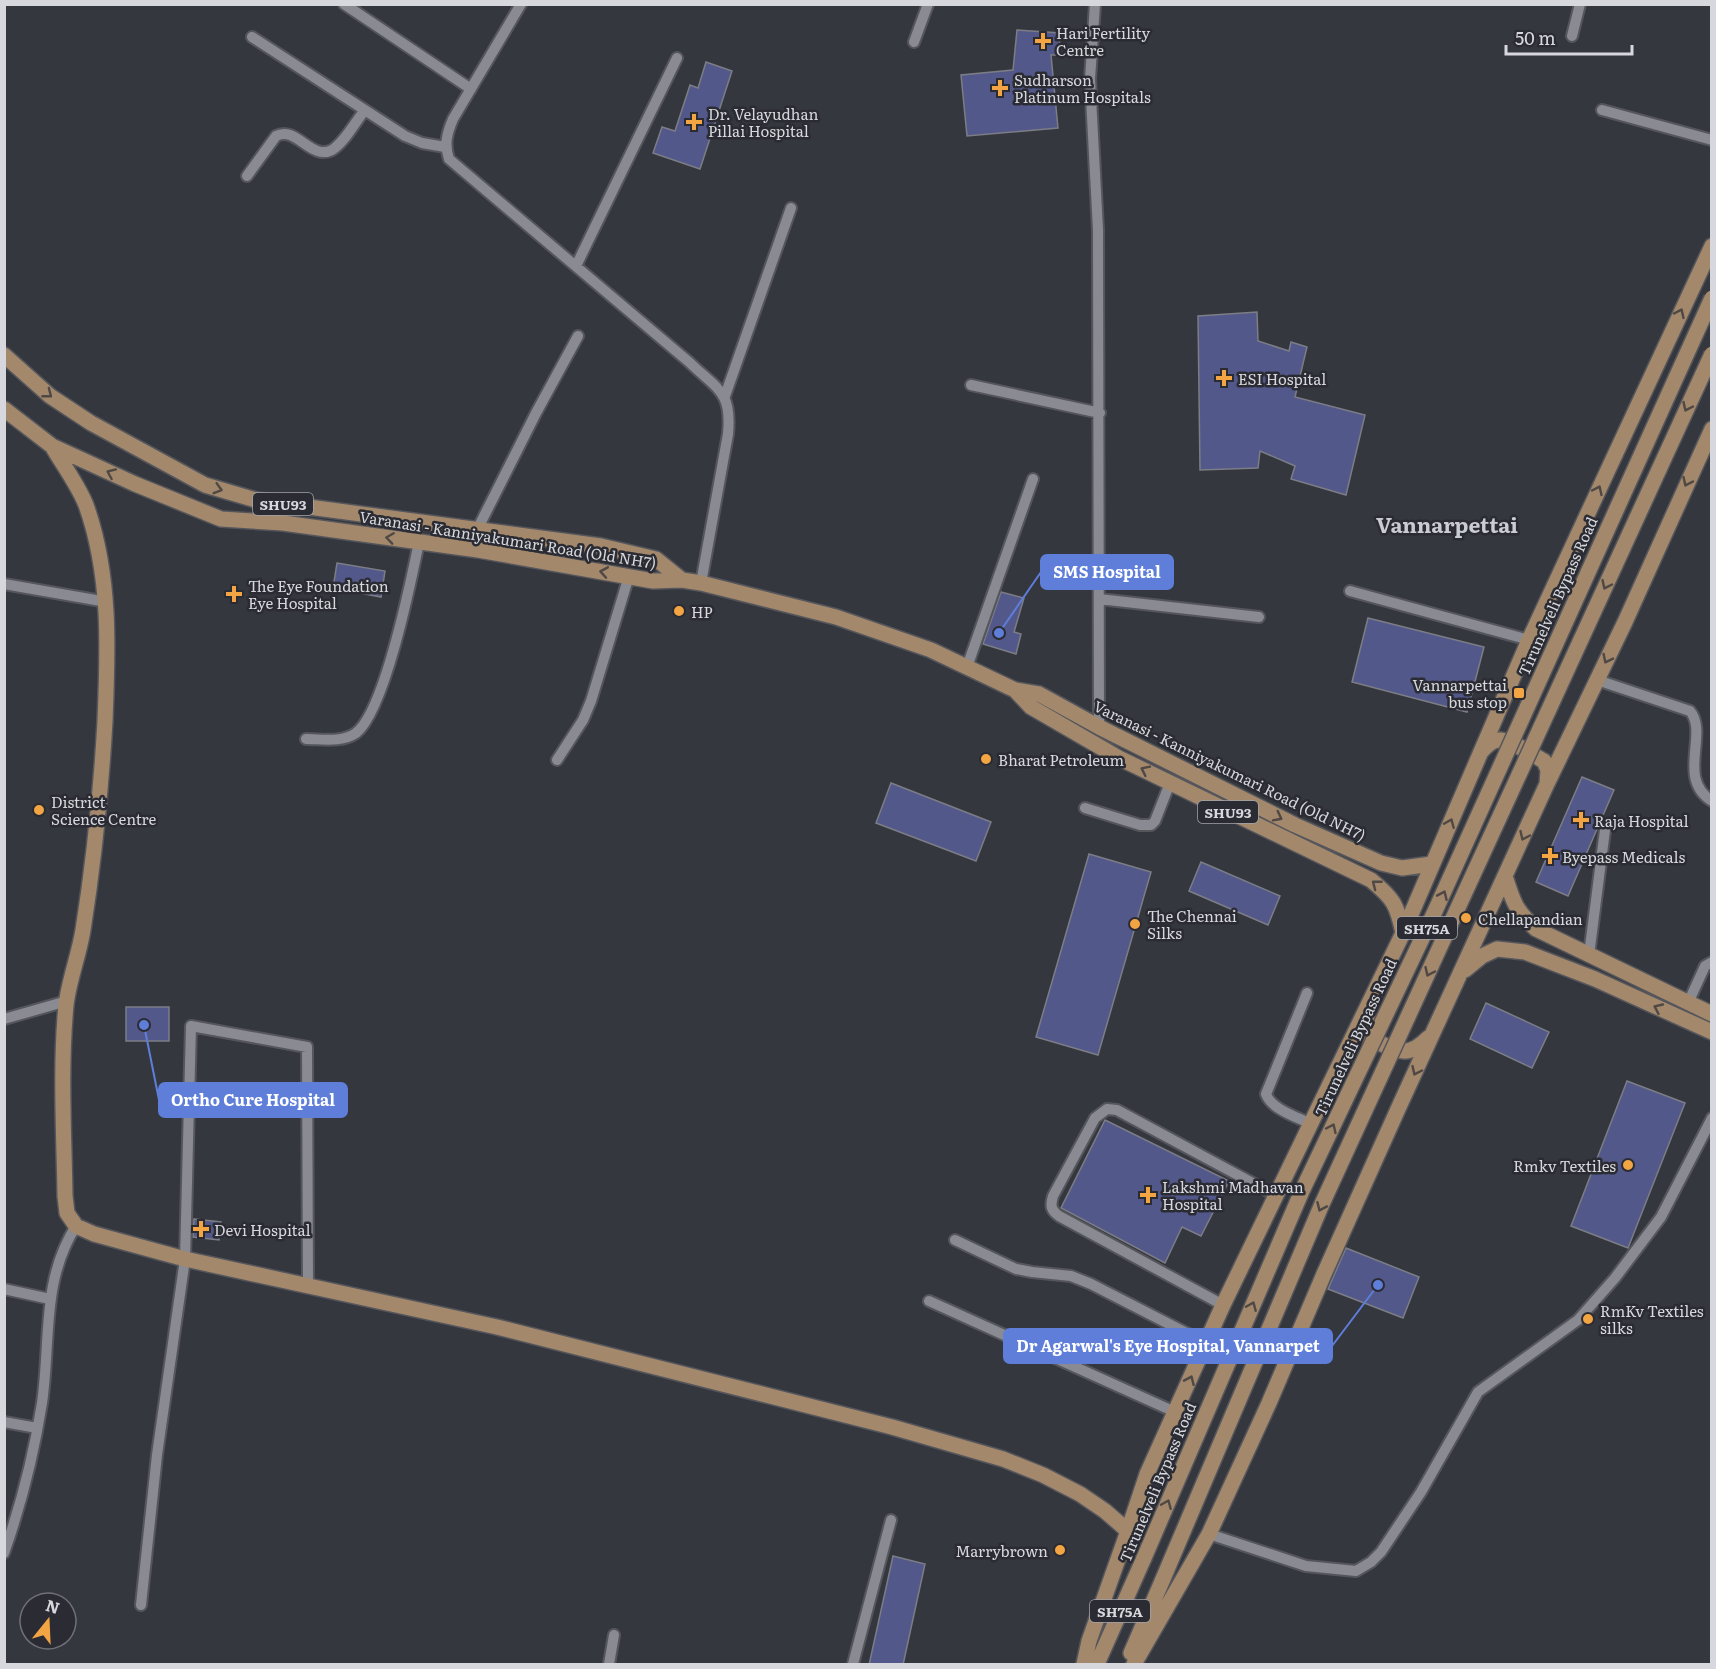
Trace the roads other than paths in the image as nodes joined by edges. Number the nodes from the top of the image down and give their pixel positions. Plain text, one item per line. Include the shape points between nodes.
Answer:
1 (344, 4) edge
2 (521, 4) edge
3 (928, 4) edge
4 (1095, 4) edge
5 (1580, 4) edge
6 (1572, 36) dead end
7 (252, 37) dead end
8 (914, 42) dead end
9 (677, 58) dead end
10 (471, 89) junction
11 (364, 110) junction
12 (1602, 110) dead end
13 (1712, 140) edge
14 (445, 147) junction
15 (247, 176) dead end
16 (791, 208) dead end
17 (1712, 246) edge
18 (576, 266) junction
19 (1712, 297) edge
20 (578, 336) dead end
21 (1712, 354) edge
22 (4, 355) edge
23 (971, 386) dead end
24 (725, 396) junction
25 (4, 409) edge
26 (1100, 413) junction
27 (1712, 429) edge
28 (52, 446) junction
29 (1033, 479) dead end
30 (477, 530) junction
31 (419, 542) junction
32 (629, 576) junction
33 (682, 580) junction
34 (701, 583) junction
35 (4, 584) edge
36 (1350, 591) dead end
37 (1099, 599) junction
38 (107, 602) junction
39 (1259, 617) dead end
40 (1529, 640) junction
41 (967, 668) junction
42 (1597, 680) junction
43 (1015, 690) junction
44 (1099, 727) junction
45 (306, 739) dead end
46 (1479, 754) junction
47 (557, 760) dead end
48 (1170, 783) junction
49 (1546, 786) junction
50 (1712, 801) edge
51 (1085, 808) dead end
52 (1605, 830) dead end
53 (1432, 864) junction
54 (1505, 876) junction
55 (1403, 933) junction
56 (1589, 955) junction
57 (1712, 962) edge
58 (1463, 971) junction
59 (1307, 993) dead end
60 (67, 1001) junction
61 (1688, 1003) junction
62 (1367, 1008) junction
63 (1712, 1014) edge
64 (4, 1019) edge
65 (1434, 1032) junction
66 (1712, 1032) edge
67 (1712, 1118) edge
68 (1311, 1124) junction
69 (1275, 1195) junction
70 (76, 1226) junction
71 (955, 1239) dead end
72 (185, 1259) junction
73 (308, 1286) junction
74 (4, 1289) edge
75 (50, 1299) junction
76 (929, 1300) dead end
77 (1223, 1305) junction
78 (1206, 1343) junction
79 (1175, 1412) junction
80 (4, 1422) edge
81 (36, 1428) junction
82 (4, 1516) edge
83 (16, 1519) junction
84 (891, 1520) dead end
85 (1128, 1531) junction
86 (1209, 1534) junction
87 (4, 1553) edge
88 (141, 1605) dead end
89 (614, 1635) dead end
90 (609, 1665) edge
91 (853, 1665) edge
92 (1084, 1665) edge
93 (1097, 1665) edge
94 (1126, 1665) edge
95 (1134, 1665) edge

1 - 10 street
2 - 10 street
3 - 8 street
4 - 26 street via 1090,79 1098,230
5 - 6 street
7 - 11 street
9 - 18 street
10 - 14 street via 447,132
11 - 14 street via 413,140
11 - 15 street via 340,142 325,152 314,150 289,134 276,136
12 - 13 street
14 - 18 street via 449,159
16 - 24 street
40 -> 17 main road
18 - 24 street
93 -> 19 main road, Tirunelveli Bypass Road / SH75A, bridge via 1302,1191 1436,909
20 - 30 street
21 -> 94 main road, SH75A, bridge via 1322,1204
22 -> 30 main road, Varanasi - Kanniyakumari Road (Old NH7) / SHU93 via 50,396 82,417 205,485 256,500
23 - 26 street
24 - 34 street via 730,412 728,434
25 - 28 main road, Varanasi - Kanniyakumari Road (Old NH7) / SHU93
26 - 37 street
27 -> 42 main road
31 -> 28 main road, Varanasi - Kanniyakumari Road (Old NH7) / SHU93 via 283,523 221,519
28 - 38 main road via 85,503
29 - 41 street
30 - 33 main road, Varanasi - Kanniyakumari Road (Old NH7) / SHU93 via 602,546 656,559
32 -> 31 main road, Varanasi - Kanniyakumari Road (Old NH7) / SHU93
31 - 45 street via 391,657 367,719 355,733 335,740
32 - 33 main road, Varanasi - Kanniyakumari Road (Old NH7) / SHU93 via 652,581
32 - 47 street via 591,701
33 - 34 main road, Varanasi - Kanniyakumari Road (Old NH7) / SHU93
34 - 41 main road, Varanasi - Kanniyakumari Road (Old NH7) / SHU93 via 836,617 931,650
35 - 38 street
36 - 40 street
37 - 39 street
37 - 44 street
38 - 60 main road via 97,822 81,943
40 - 46 main road
41 - 43 main road, Varanasi - Kanniyakumari Road (Old NH7) / SHU93
42 - 49 main road
42 - 50 street via 1690,711 1697,726 1693,766 1697,783
43 - 44 main road, Varanasi - Kanniyakumari Road (Old NH7) / SHU93 via 1039,694
48 -> 43 main road, Varanasi - Kanniyakumari Road (Old NH7) / SHU93 via 1031,707
44 -> 53 main road, Varanasi - Kanniyakumari Road (Old NH7) / SHU93 via 1295,825 1381,863 1402,867
46 - 49 main road via 1490,742 1500,739 1523,749 1544,761 1548,770
53 -> 46 main road
48 - 51 street via 1151,825
55 -> 48 main road, Varanasi - Kanniyakumari Road (Old NH7) / SHU93 via 1397,908 1371,880
49 -> 54 main road
52 - 56 street
53 - 55 main road
54 - 56 main road via 1521,916 1536,929
54 - 58 main road
55 - 62 main road
56 - 61 main road
57 - 61 street via 1706,966
58 - 65 main road
66 -> 58 main road via 1525,952 1497,949
59 - 68 street via 1266,1094 1274,1105
60 - 64 street
60 - 70 main road via 63,1042 65,1196 67,1213
61 - 63 main road
62 - 65 main road via 1369,1038 1402,1053 1414,1051
62 - 68 main road
65 -> 86 main road
67 - 86 street via 1661,1217 1615,1278 1578,1320 1478,1392 1421,1492 1371,1563 1356,1571 1306,1566
68 - 69 main road
69 - 77 main road
69 - 77 street via 1117,1110 1107,1109 1095,1118 1053,1196 1050,1205 1059,1216
70 - 72 main road
70 - 75 street via 56,1267
71 - 78 street via 1016,1269 1071,1276 1091,1284
72 - 73 main road
72 - 73 street via 191,1026 307,1047
72 - 88 street via 157,1455
73 - 85 main road via 497,1327 1003,1459 1080,1494
74 - 75 street
75 - 81 street via 42,1402
76 - 79 street
77 - 78 main road
79 -> 78 main road
79 - 85 main road via 1147,1474
80 - 81 street
81 - 83 street
82 - 83 street
83 - 87 street
84 - 91 street
85 - 92 main road
86 - 95 main road
89 - 90 street

